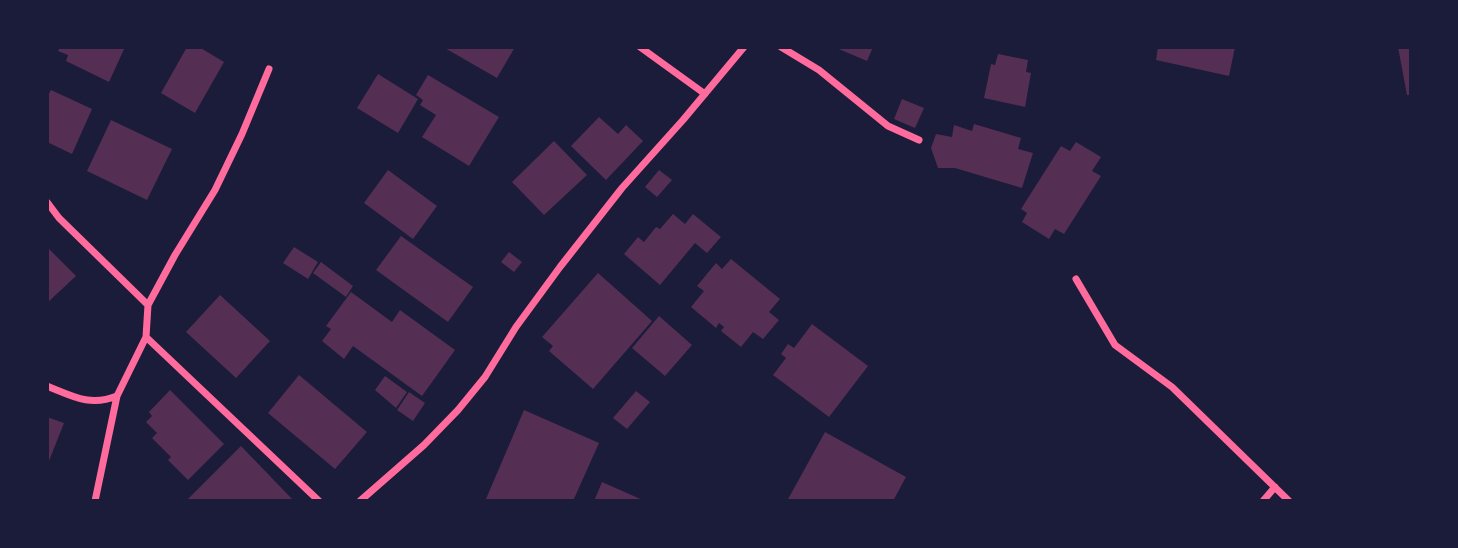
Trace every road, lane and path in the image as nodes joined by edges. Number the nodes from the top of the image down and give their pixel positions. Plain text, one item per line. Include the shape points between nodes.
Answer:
1 (640, 47) edge
2 (744, 47) edge
3 (781, 47) edge
4 (269, 69) dead end
5 (705, 94) junction
6 (919, 140) dead end
7 (47, 202) edge
8 (1076, 279) dead end
9 (148, 305) junction
10 (146, 337) junction
11 (47, 386) edge
12 (117, 396) junction
13 (1275, 486) junction
14 (95, 501) edge
15 (319, 501) edge
16 (360, 501) edge
17 (1263, 501) edge
18 (1289, 501) edge

1 - 5 street
2 - 5 street
3 - 6 street via 819,70 888,126
4 - 9 street via 215,190
5 - 16 street via 598,218 458,410
7 - 9 street
8 - 13 street via 1115,345 1172,387
9 - 10 street
10 - 12 street
10 - 15 street
11 - 12 street via 91,401
12 - 14 street
13 - 17 street
13 - 18 street

